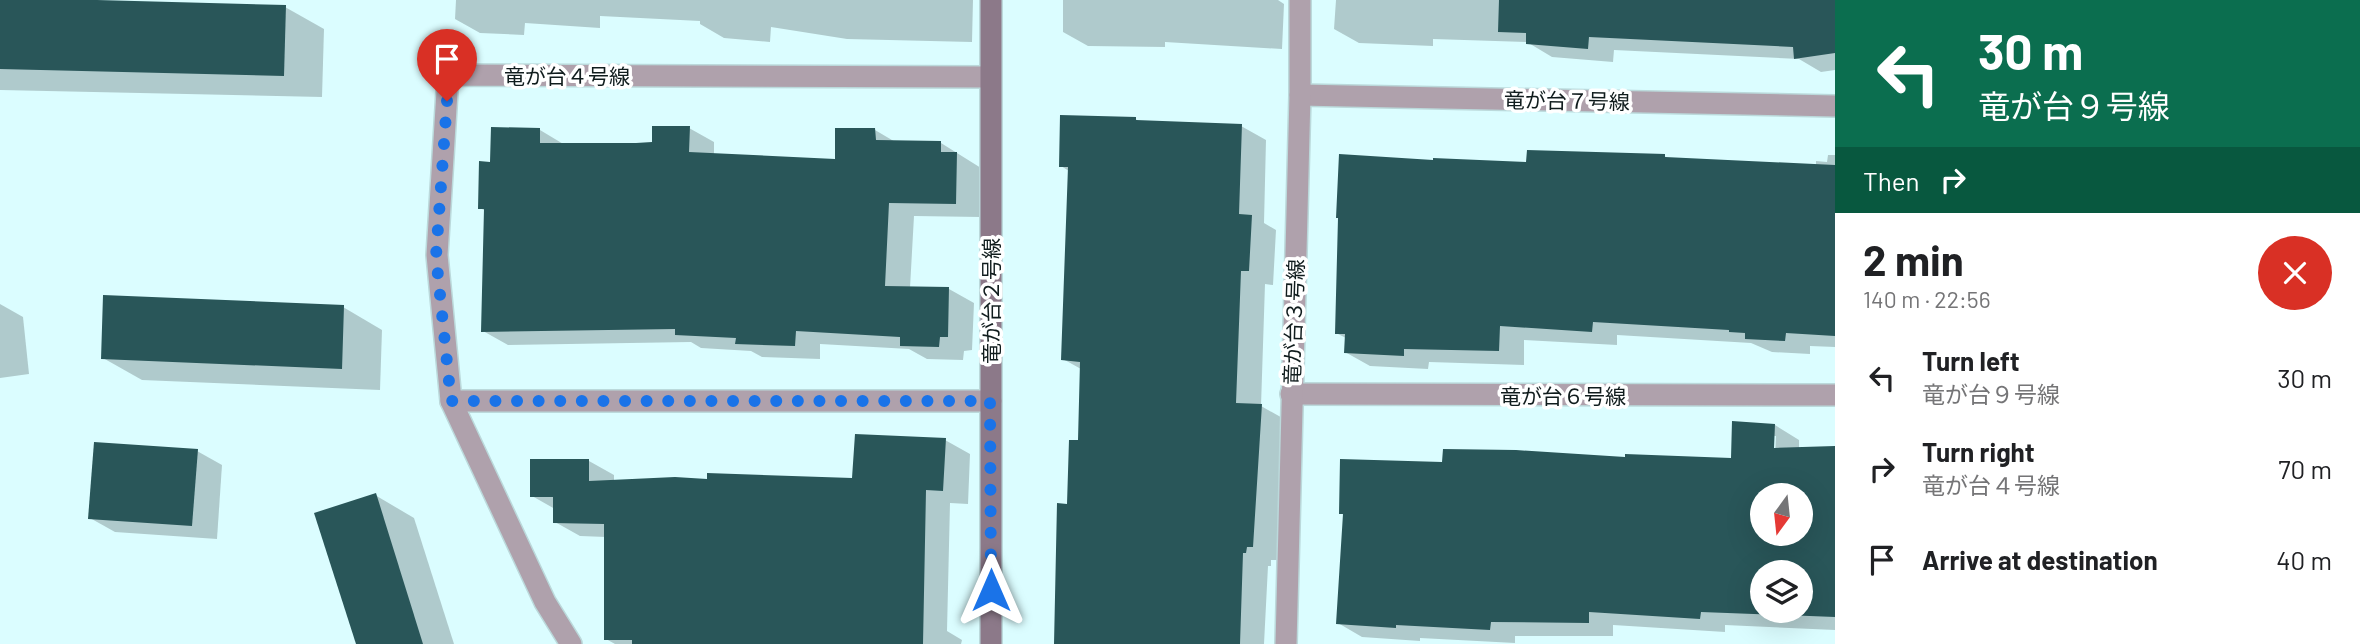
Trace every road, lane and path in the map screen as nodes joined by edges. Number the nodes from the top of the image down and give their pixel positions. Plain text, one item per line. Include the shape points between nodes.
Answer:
1 (991, 0) edge
2 (1300, 0) edge
3 (990, 77) junction
4 (1300, 94) junction
5 (1835, 106) edge
6 (1291, 394) junction
7 (1835, 395) edge
8 (451, 401) junction
9 (990, 401) junction
10 (571, 644) edge
11 (991, 644) edge
12 (1286, 644) edge

1 - 3 street, 竜が台２号線
2 - 4 street, 竜が台３号線
3 - 8 street, 竜が台４号線 via 448,75 436,256
3 - 9 street, 竜が台２号線
4 - 5 street, 竜が台７号線
4 - 6 street, 竜が台３号線
6 - 7 street, 竜が台６号線
6 - 12 street, 竜が台３号線
8 - 9 street
8 - 10 street, 竜が台４号線 via 545,602
9 - 11 street, 竜が台２号線

